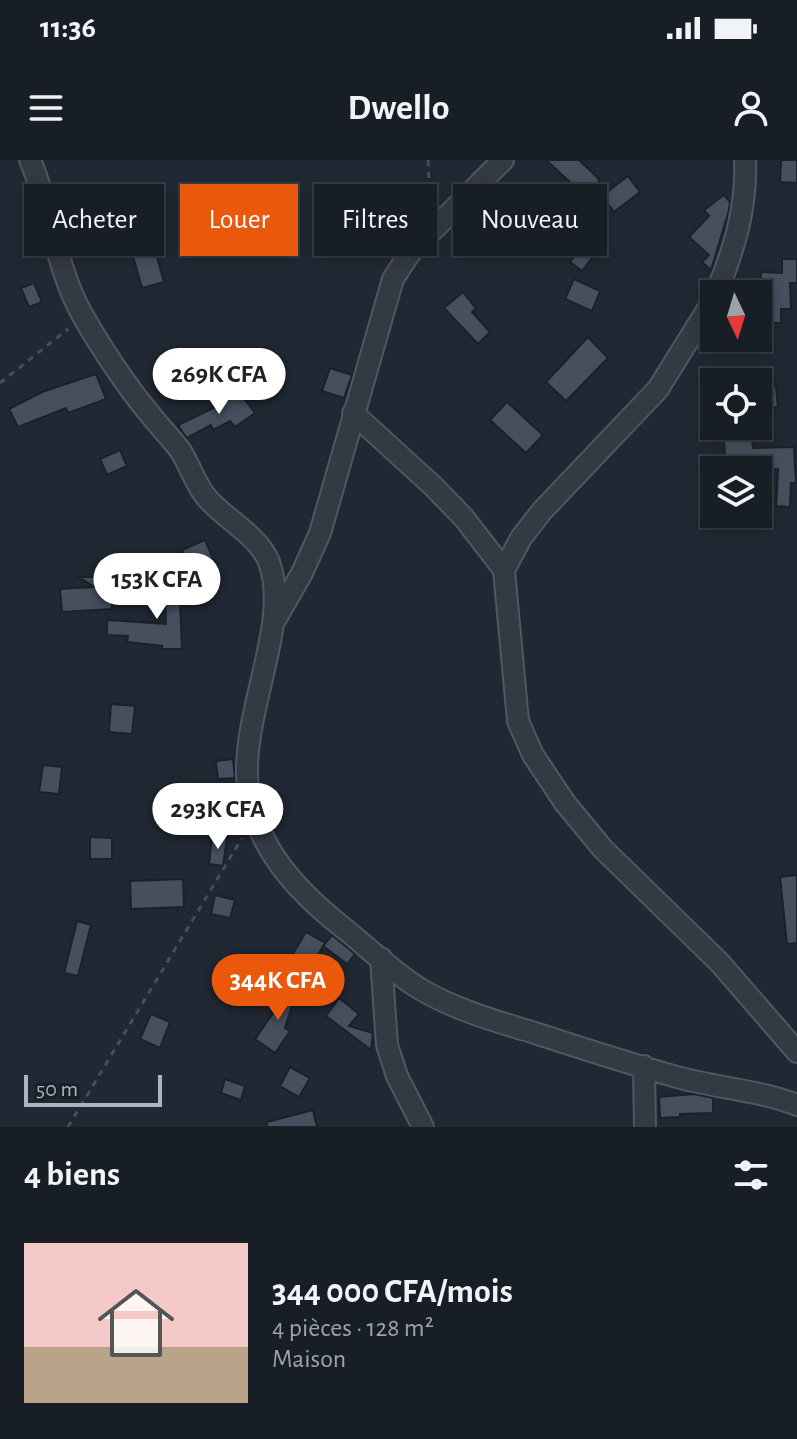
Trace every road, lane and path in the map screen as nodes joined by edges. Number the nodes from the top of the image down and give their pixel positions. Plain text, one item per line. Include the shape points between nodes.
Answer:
1 (30, 160) edge
2 (428, 160) edge
3 (503, 160) edge
4 (745, 160) edge
5 (429, 184) edge
6 (437, 227) edge
7 (408, 256) edge
8 (721, 280) edge
9 (83, 317) junction
10 (700, 320) edge
11 (0, 383) edge
12 (353, 413) junction
13 (504, 570) junction
14 (275, 620) junction
15 (254, 817) junction
16 (381, 958) junction
17 (797, 1052) edge
18 (644, 1066) junction
19 (765, 1093) junction
20 (797, 1093) edge
21 (797, 1105) edge
22 (68, 1127) edge
23 (423, 1127) edge
24 (645, 1127) edge

1 - 9 street via 58,261
2 - 5 path
3 - 6 street
4 - 8 street via 742,222
7 - 12 street via 393,279
9 - 11 path
9 - 14 street via 182,453 205,496 267,558
10 - 13 street via 658,389 542,511
12 - 13 street via 443,497
12 - 14 street via 320,533
13 - 17 street via 518,721 533,755 581,824 720,963
14 - 15 street via 247,759
15 - 16 street via 262,839 300,889
15 - 22 path
16 - 18 street via 421,990 487,1019
16 - 23 street via 387,1045
18 - 19 street
18 - 24 street
19 - 20 street
19 - 21 street

